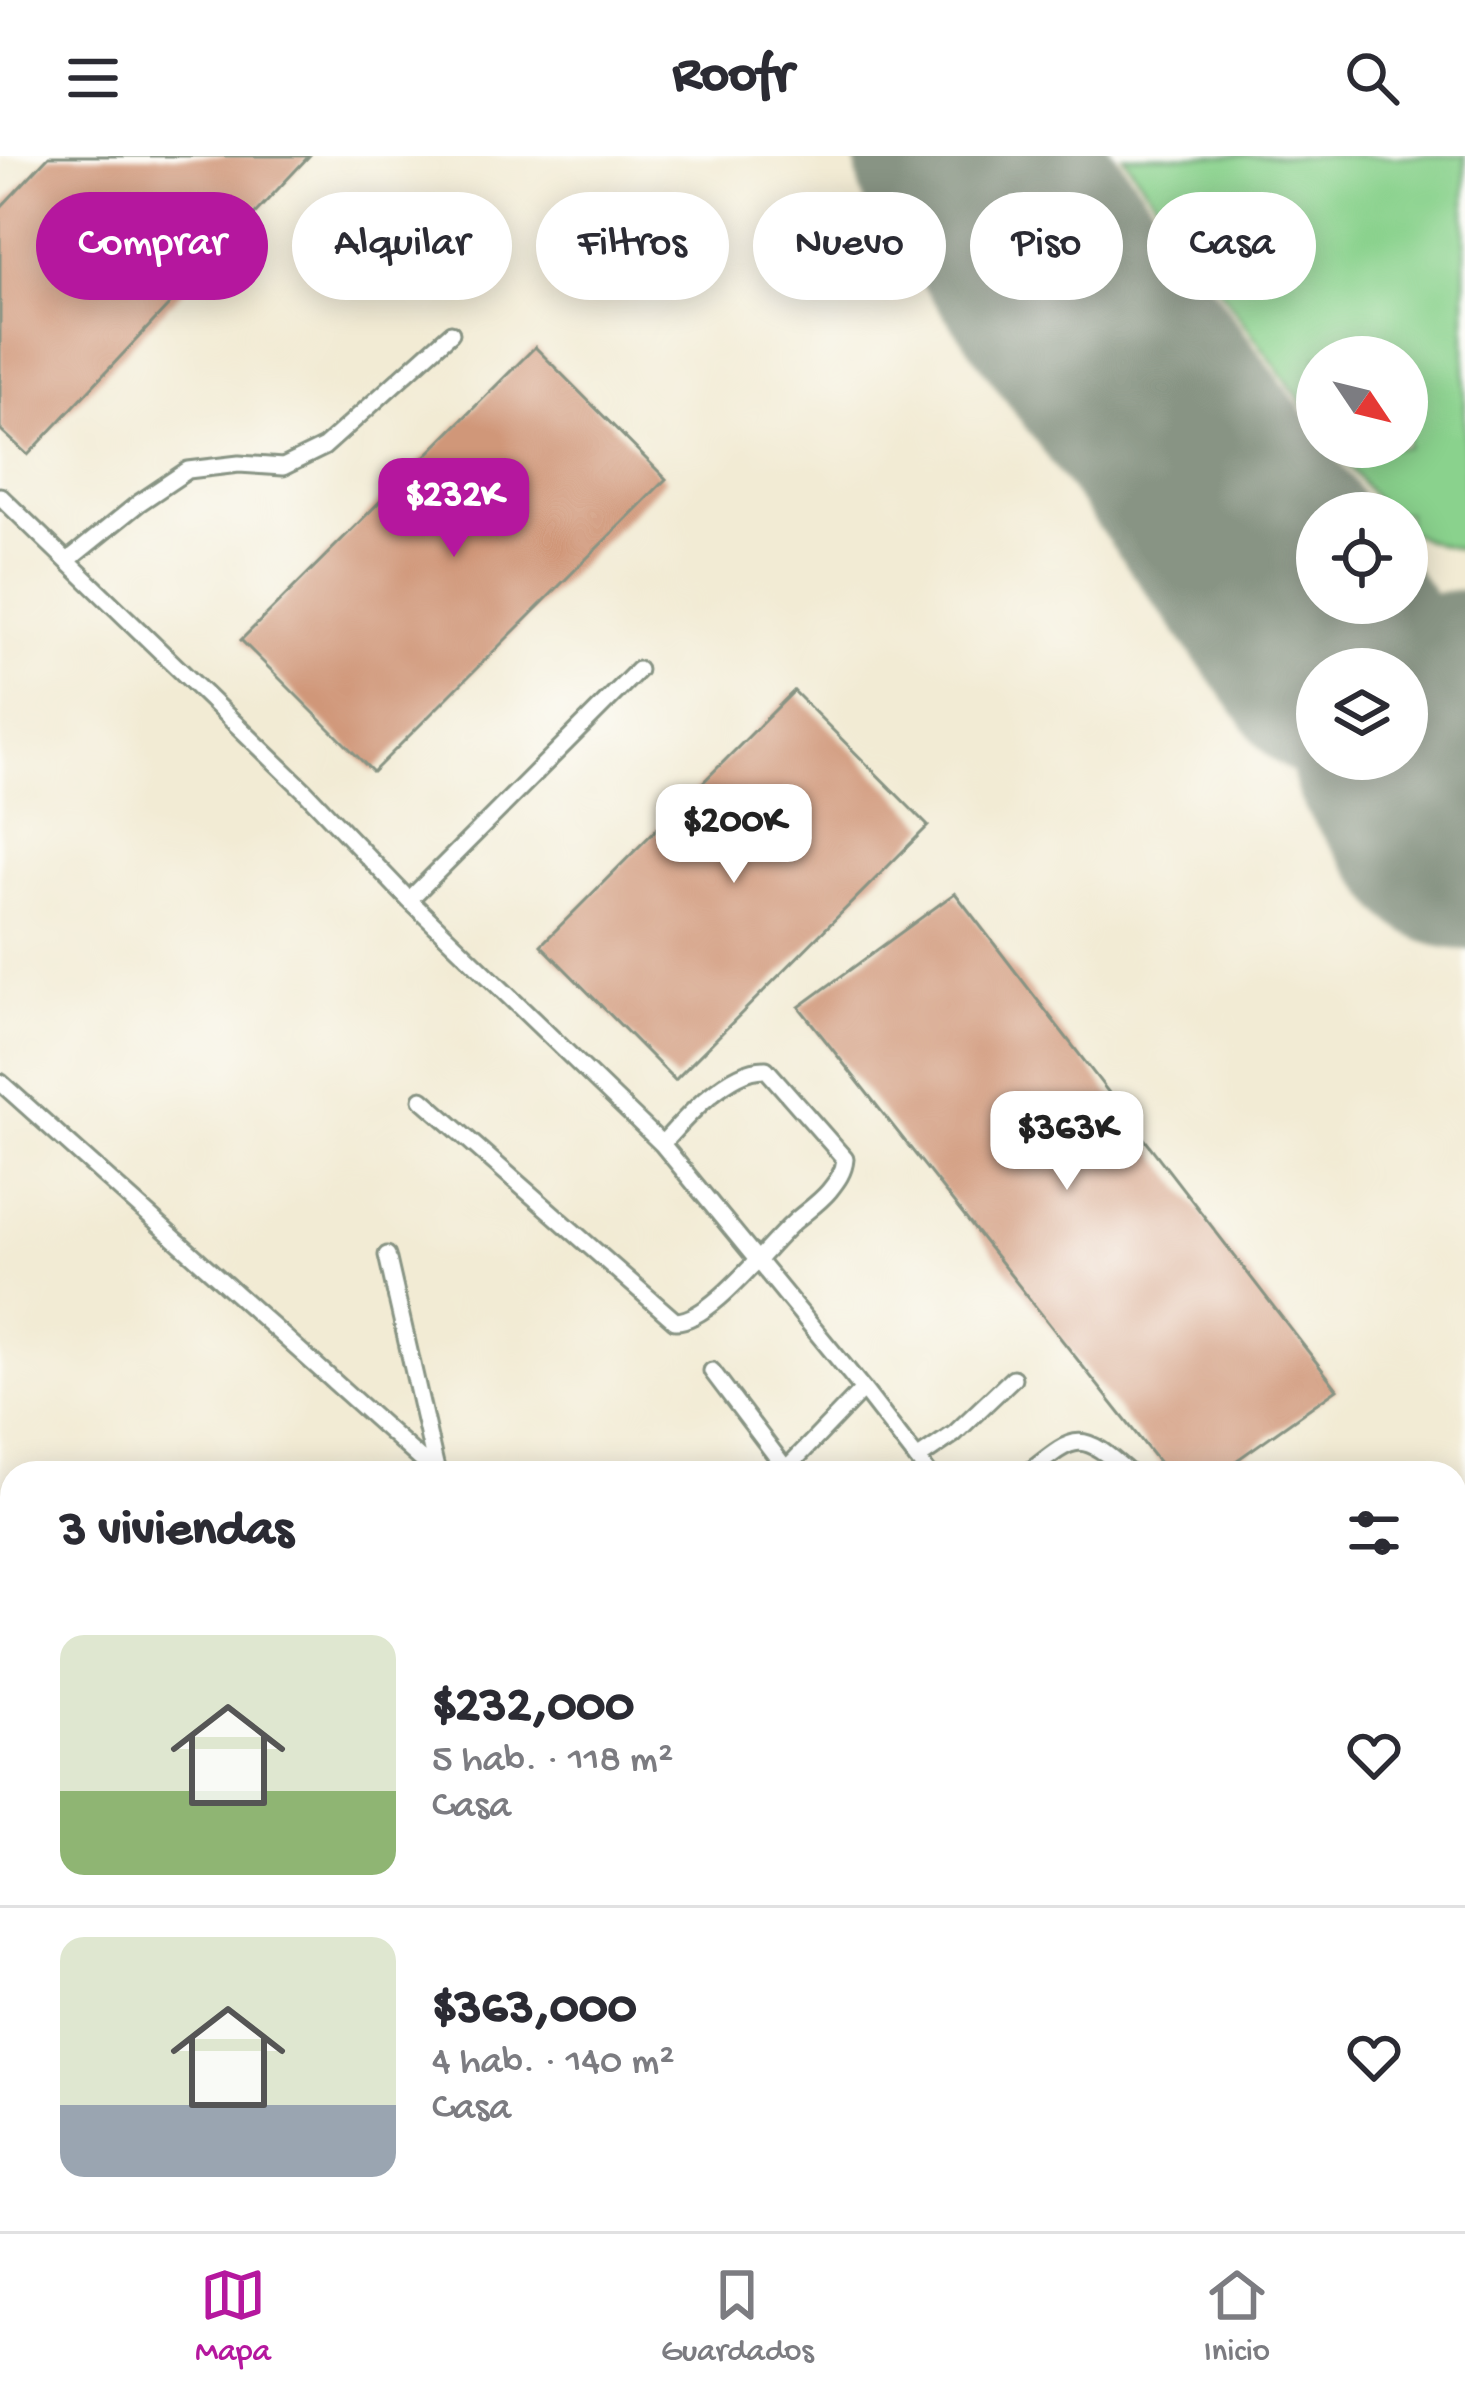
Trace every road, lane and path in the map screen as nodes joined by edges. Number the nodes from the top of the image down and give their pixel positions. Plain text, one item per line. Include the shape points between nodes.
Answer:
1 (451, 334) dead end
2 (0, 496) edge
3 (67, 561) junction
4 (638, 670) dead end
5 (409, 900) junction
6 (0, 1082) edge
7 (422, 1099) dead end
8 (662, 1144) junction
9 (387, 1255) dead end
10 (757, 1259) junction
11 (712, 1371) dead end
12 (1013, 1378) dead end
13 (863, 1389) junction
14 (423, 1461) edge
15 (433, 1461) edge
16 (778, 1461) edge
17 (796, 1461) edge
18 (918, 1461) edge
19 (927, 1461) edge
20 (1043, 1461) edge
21 (1116, 1461) edge

1 - 3 lane via 324,447 283,466 188,470
2 - 3 lane
3 - 5 lane
4 - 5 lane
5 - 8 lane
6 - 14 lane
7 - 10 lane via 674,1321 687,1322
8 - 10 lane
8 - 10 lane via 697,1106 751,1069 766,1069 845,1159 827,1195
9 - 15 lane
10 - 13 lane
11 - 16 lane
12 - 19 lane
13 - 17 lane
13 - 18 lane
20 - 21 lane via 1083,1441

